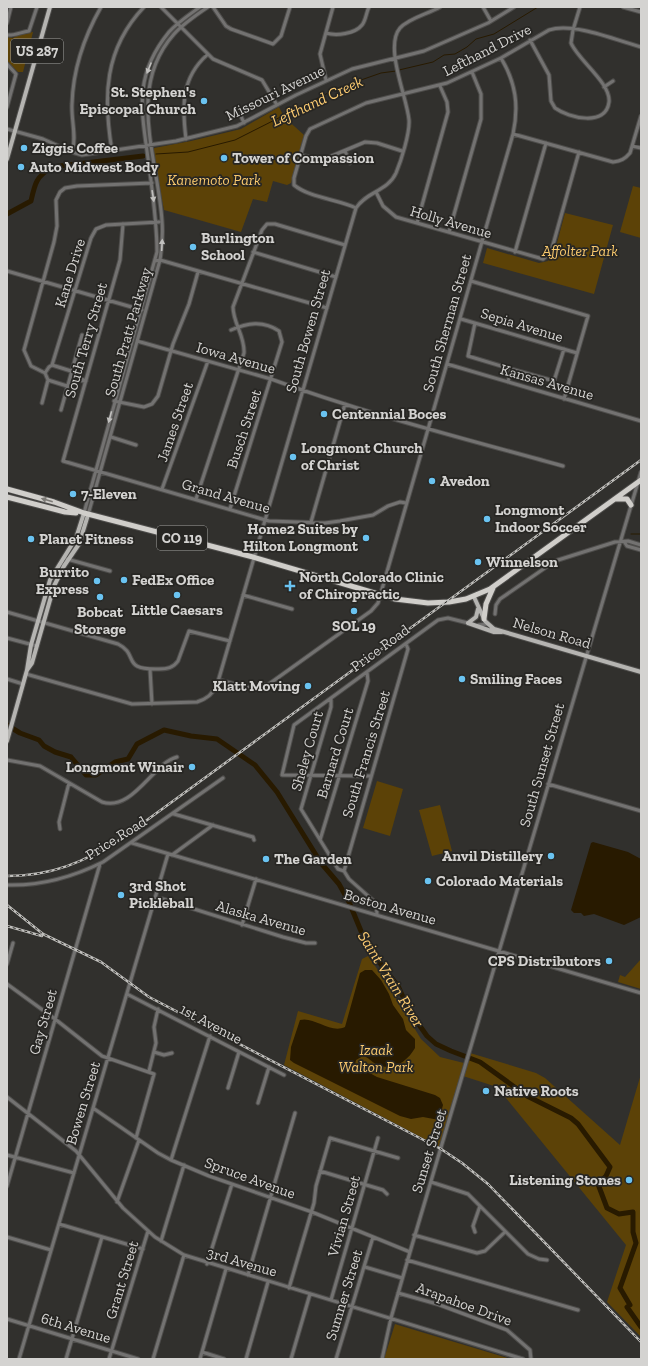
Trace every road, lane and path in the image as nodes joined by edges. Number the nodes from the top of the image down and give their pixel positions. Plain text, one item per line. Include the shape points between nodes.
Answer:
1 (11, 7) edge
2 (38, 7) edge
3 (50, 7) edge
4 (101, 7) edge
5 (144, 7) edge
6 (161, 7) edge
7 (200, 7) edge
8 (208, 7) edge
9 (213, 7) edge
10 (290, 7) edge
11 (333, 7) edge
12 (369, 7) edge
13 (440, 7) edge
14 (483, 7) edge
15 (514, 7) edge
16 (580, 7) edge
17 (623, 7) edge
18 (638, 9) edge
19 (8, 12) edge
20 (641, 12) edge
21 (491, 21) junction
22 (7, 23) edge
23 (177, 24) junction
24 (181, 28) junction
25 (573, 28) junction
26 (326, 33) junction
27 (7, 34) edge
28 (530, 40) junction
29 (641, 47) edge
30 (207, 55) junction
31 (396, 58) junction
32 (501, 58) junction
33 (7, 64) edge
34 (472, 72) junction
35 (326, 80) junction
36 (613, 81) dead end
37 (440, 86) junction
38 (604, 87) junction
39 (404, 95) junction
40 (277, 105) junction
41 (7, 107) edge
42 (240, 114) dead end
43 (641, 116) edge
44 (244, 123) junction
45 (7, 129) edge
46 (15, 131) junction
47 (513, 134) junction
48 (186, 139) junction
49 (546, 143) junction
50 (146, 145) junction
51 (151, 145) junction
52 (632, 146) junction
53 (641, 148) edge
54 (112, 151) junction
55 (345, 151) junction
56 (402, 151) junction
57 (72, 152) junction
58 (579, 152) junction
59 (301, 155) junction
60 (7, 159) edge
61 (350, 164) dead end
62 (151, 183) junction
63 (156, 183) junction
64 (376, 192) junction
65 (356, 208) junction
66 (157, 222) junction
67 (162, 222) junction
68 (417, 223) junction
69 (123, 224) junction
70 (449, 232) junction
71 (482, 242) junction
72 (345, 245) junction
73 (253, 252) junction
74 (515, 252) junction
75 (160, 260) junction
76 (155, 261) junction
77 (7, 271) edge
78 (198, 272) junction
79 (336, 277) junction
80 (43, 281) junction
81 (472, 281) junction
82 (241, 284) junction
83 (76, 291) junction
84 (109, 300) junction
85 (327, 308) junction
86 (142, 310) junction
87 (147, 311) junction
88 (461, 319) junction
89 (475, 323) junction
90 (237, 327) junction
91 (231, 330) dead end
92 (82, 335) dead end
93 (133, 340) junction
94 (138, 342) junction
95 (564, 349) junction
96 (171, 350) junction
97 (577, 353) junction
98 (208, 361) junction
99 (447, 364) junction
100 (52, 365) junction
101 (512, 368) junction
102 (239, 370) junction
103 (71, 371) junction
104 (45, 373) junction
105 (71, 377) junction
106 (271, 379) junction
107 (48, 380) junction
108 (86, 381) junction
109 (508, 382) junction
110 (67, 386) junction
111 (302, 391) junction
112 (564, 399) junction
113 (114, 401) junction
114 (121, 402) junction
115 (42, 403) dead end
116 (345, 404) junction
117 (61, 410) dead end
118 (641, 421) edge
119 (428, 428) junction
120 (105, 436) junction
121 (111, 437) junction
122 (136, 445) dead end
123 (63, 461) joint
124 (563, 466) dead end
125 (96, 470) junction
126 (101, 472) junction
127 (641, 472) edge
128 (639, 482) edge
129 (7, 489) edge
130 (162, 489) junction
131 (7, 497) edge
132 (196, 499) junction
133 (615, 499) junction
134 (406, 503) junction
135 (631, 505) junction
136 (230, 509) junction
137 (86, 514) junction
138 (265, 519) junction
139 (311, 522) junction
140 (620, 542) junction
141 (624, 543) junction
142 (641, 544) edge
143 (641, 550) edge
144 (253, 557) junction
145 (63, 558) junction
146 (69, 560) junction
147 (110, 571) dead end
148 (494, 587) junction
149 (243, 595) junction
150 (380, 595) junction
151 (474, 597) junction
152 (478, 606) junction
153 (292, 609) dead end
154 (7, 612) edge
155 (495, 614) dead end
156 (484, 619) junction
157 (41, 622) junction
158 (468, 623) junction
159 (488, 624) junction
160 (506, 632) junction
161 (7, 638) edge
162 (230, 641) junction
163 (406, 644) junction
164 (31, 645) junction
165 (37, 646) junction
166 (586, 656) junction
167 (150, 670) junction
168 (27, 672) junction
169 (367, 672) junction
170 (641, 672) edge
171 (7, 679) edge
172 (219, 680) junction
173 (23, 684) junction
174 (331, 698) junction
175 (152, 704) junction
176 (7, 741) edge
177 (177, 757) dead end
178 (7, 760) edge
179 (310, 776) junction
180 (340, 776) junction
181 (370, 776) junction
182 (223, 778) dead end
183 (69, 783) junction
184 (548, 784) junction
185 (641, 812) edge
186 (174, 814) junction
187 (213, 825) junction
188 (60, 829) dead end
189 (254, 840) dead end
190 (320, 840) junction
191 (132, 843) junction
192 (170, 854) junction
193 (100, 864) junction
194 (344, 871) junction
195 (256, 879) junction
196 (7, 885) edge
197 (156, 897) junction
198 (377, 914) junction
199 (242, 925) junction
200 (13, 942) dead end
201 (315, 944) dead end
202 (500, 950) junction
203 (7, 964) edge
204 (7, 984) edge
205 (641, 993) edge
206 (127, 994) junction
207 (158, 1009) junction
208 (55, 1019) junction
209 (210, 1036) junction
210 (154, 1052) junction
211 (239, 1052) junction
212 (172, 1053) dead end
213 (108, 1059) junction
214 (269, 1067) junction
215 (148, 1071) junction
216 (284, 1075) dead end
217 (228, 1088) dead end
218 (7, 1097) edge
219 (258, 1103) dead end
220 (93, 1108) junction
221 (29, 1113) junction
222 (295, 1113) dead end
223 (378, 1138) dead end
224 (137, 1139) junction
225 (374, 1151) junction
226 (79, 1154) junction
227 (7, 1155) edge
228 (15, 1157) junction
229 (398, 1158) dead end
230 (172, 1160) junction
231 (184, 1166) junction
232 (320, 1171) junction
233 (74, 1174) junction
234 (431, 1182) junction
235 (232, 1184) junction
236 (365, 1184) junction
237 (7, 1186) edge
238 (387, 1194) dead end
239 (271, 1197) junction
240 (117, 1202) junction
241 (480, 1206) junction
242 (312, 1212) junction
243 (59, 1224) junction
244 (352, 1228) junction
245 (148, 1231) junction
246 (475, 1232) dead end
247 (505, 1232) junction
248 (414, 1235) junction
249 (7, 1237) edge
250 (102, 1237) junction
251 (373, 1237) junction
252 (161, 1241) junction
253 (518, 1244) junction
254 (514, 1248) dead end
255 (142, 1249) junction
256 (51, 1250) junction
257 (410, 1252) junction
258 (184, 1255) junction
259 (407, 1260) junction
260 (547, 1260) dead end
261 (207, 1264) junction
262 (365, 1267) junction
263 (226, 1269) junction
264 (248, 1275) junction
265 (402, 1278) junction
266 (268, 1282) junction
267 (289, 1288) junction
268 (398, 1292) junction
269 (310, 1294) junction
270 (331, 1300) junction
271 (352, 1307) junction
272 (578, 1310) dead end
273 (391, 1318) junction
274 (7, 1319) edge
275 (29, 1325) junction
276 (71, 1339) junction
277 (112, 1351) junction
278 (202, 1352) junction
279 (19, 1359) edge
280 (66, 1359) edge
281 (109, 1359) edge
282 (138, 1359) edge
283 (153, 1359) edge
284 (200, 1359) edge
285 (224, 1359) edge
286 (246, 1359) edge
287 (291, 1359) edge
288 (336, 1359) edge
289 (382, 1359) edge
290 (522, 1359) edge
291 (531, 1359) edge

1 - 19 street
2 - 27 street via 29,32 20,32 13,36
3 - 46 main road, US 287
4 - 57 street via 86,35 77,64 72,105 75,141
5 - 54 street via 124,35 110,70 106,106
6 - 23 street
7 - 23 street, South Pratt Parkway
8 - 24 street, South Pratt Parkway
9 - 10 street via 231,29 269,44 279,40
11 - 26 street
12 - 26 street via 359,28 336,35
13 - 31 street via 400,27 395,36
14 - 21 street
15 - 21 street, Missouri Avenue
16 - 25 street
17 - 18 street
18 - 20 street
19 - 22 street
21 - 31 street, Missouri Avenue via 424,51
23 - 24 street
23 -> 50 street, South Pratt Parkway via 153,56 145,79 141,102
24 - 30 street
24 - 51 street, South Pratt Parkway via 164,47 150,80 147,108
25 - 28 street, Lefthand Drive via 556,27
25 - 29 street, Lefthand Drive
25 - 38 street via 573,47
26 - 35 street via 320,54
28 - 32 street, Lefthand Drive
28 - 38 street via 549,75 550,101 559,111 586,118 597,117 605,111 609,101 608,92
30 - 40 street via 262,80
30 - 48 street via 194,70 184,95
31 - 35 street, Missouri Avenue via 361,66
31 - 39 street
32 - 34 street, Lefthand Drive
32 - 47 street, South Sherman Street via 516,94 517,111
33 - 41 street via 16,74
34 - 37 street, Lefthand Drive
34 - 70 street via 481,94 482,119
35 - 40 street, Missouri Avenue
36 - 38 street
37 - 39 street, Lefthand Drive
37 - 68 street via 448,112
39 - 56 street via 409,120
39 - 59 street, Lefthand Drive via 366,104 310,129
40 - 44 street, Missouri Avenue
42 - 44 street
43 - 52 street
44 - 48 street, Missouri Avenue
45 - 46 street, Missouri Avenue
46 - 57 street, Missouri Avenue
46 - 60 main road, US 287
47 - 49 street
47 - 71 street, South Sherman Street
48 - 51 street, Missouri Avenue
49 - 58 street
49 - 74 street
50 - 51 street, Missouri Avenue
50 - 54 street, Missouri Avenue
50 - 62 street, South Pratt Parkway
51 - 63 street, South Pratt Parkway
52 - 53 street
52 - 58 street via 630,153 623,160 613,162
54 - 57 street, Missouri Avenue via 82,155
55 - 56 street via 365,142
55 - 59 street via 322,160
55 - 61 street
56 - 64 street via 392,181
58 - 74 street, Holly Avenue via 551,252 543,259
59 - 65 street, Lefthand Drive via 294,186
62 - 63 street
62 -> 66 street, South Pratt Parkway
62 - 80 street via 77,186 65,188 60,192 56,200 56,233
63 - 67 street, South Pratt Parkway
64 - 65 street via 364,199
64 - 68 street, Holly Avenue via 382,206 391,214
65 - 72 street, South Bowen Street
66 - 67 street, Kane Drive
66 - 69 street, Kane Drive
66 - 76 street, South Pratt Parkway
75 -> 67 street, South Pratt Parkway
68 - 70 street, Holly Avenue
69 - 83 street, Kane Drive via 106,225 94,232
69 - 84 street, South Terry Street via 122,252
70 - 71 street, Holly Avenue
71 - 74 street, Holly Avenue
71 - 81 street, South Sherman Street
72 - 73 street via 271,223 262,230
72 - 79 street, South Bowen Street
73 - 79 street
73 - 82 street
75 - 76 street
75 - 78 street
75 - 87 street, South Pratt Parkway
76 - 86 street, South Pratt Parkway
77 - 80 street
78 - 82 street
78 - 96 street
79 - 85 street, South Bowen Street
80 - 83 street
80 - 104 street via 24,350 32,366
81 - 88 street, South Sherman Street
81 - 97 street via 588,316
82 - 85 street
82 - 90 street via 233,307
83 - 84 street
83 - 100 street, Kane Drive
84 - 86 street
84 - 108 street, South Terry Street
85 - 111 street, South Bowen Street
86 - 87 street
86 - 93 street, South Pratt Parkway
87 - 94 street, South Pratt Parkway
88 - 89 street, Sepia Avenue
88 - 99 street, South Sherman Street
89 - 95 street, Sepia Avenue
89 - 101 street via 468,356
90 - 91 street
90 - 102 street via 244,346
90 - 106 street, Busch Street via 259,324 275,329 281,334 282,342
92 - 103 street, South Terry Street
93 - 94 street, Iowa Avenue
93 - 113 street, South Pratt Parkway
94 - 96 street, Iowa Avenue
94 - 114 street, South Pratt Parkway
95 - 97 street, Sepia Avenue
95 - 101 street via 554,381
96 - 98 street, Iowa Avenue
96 - 114 street via 160,391 152,404 140,407
97 - 112 street
98 - 102 street, Iowa Avenue
98 - 130 street, James Street
99 - 109 street, Kansas Avenue
99 - 119 street, South Sherman Street
100 - 103 street
100 - 104 street, Kane Drive
101 - 109 street
102 - 106 street, Iowa Avenue
102 - 132 street
103 - 105 street, South Terry Street
104 - 107 street
105 - 108 street
105 - 110 street, South Terry Street
106 - 111 street, Iowa Avenue
106 - 136 street, Busch Street
107 - 110 street
107 - 115 street
108 - 123 street, South Terry Street
109 - 112 street, Kansas Avenue
110 - 117 street, South Terry Street
111 - 116 street, Iowa Avenue
111 - 138 street, South Bowen Street
112 - 118 street, Kansas Avenue
113 - 114 street
113 -> 120 street, South Pratt Parkway
114 - 121 street, South Pratt Parkway
116 - 119 street, Iowa Avenue
116 - 139 street
119 - 124 street, Iowa Avenue
119 - 134 street, South Sherman Street
120 - 121 street
120 - 125 street, South Pratt Parkway
121 - 122 street
121 - 126 street, South Pratt Parkway
123 - 125 street, Grand Avenue
125 - 126 street, Grand Avenue
125 - 137 street, South Pratt Parkway
126 - 130 street, Grand Avenue
126 - 137 street, South Pratt Parkway
127 - 128 street, South Sunset Street
128 - 133 highway, CO 119
128 - 135 street, South Sunset Street
137 -> 129 highway, CO 119
130 - 132 street, Grand Avenue
131 - 137 highway, CO 119 via 65,512
132 - 136 street, Grand Avenue
133 - 135 highway via 624,498
133 - 148 highway, CO 119
134 - 139 street, Grand Avenue via 388,506 373,515 324,523
134 - 150 street, South Sherman Street
135 - 140 street, South Sunset Street
136 - 138 street, Grand Avenue
137 - 144 highway, CO 119
137 - 145 main road, South Pratt Parkway via 76,538
137 - 146 main road, South Pratt Parkway via 79,544
138 - 139 street, Grand Avenue
138 - 144 street, South Bowen Street
140 - 141 street
140 - 155 street via 603,545 548,564 500,599
140 - 166 street, South Sunset Street
141 - 142 street
141 - 143 street
144 - 149 street, South Bowen Street
144 - 150 highway, CO 119
145 - 146 street
145 - 157 main road, South Pratt Parkway via 50,580
146 - 147 street
146 - 157 main road, South Pratt Parkway via 54,586
148 - 151 highway, CO 119
148 - 156 highway via 486,604
149 - 153 street
149 - 162 street, South Bowen Street
150 - 151 highway, CO 119 via 428,603
150 - 172 street, South Sherman Street via 378,603 371,611 269,684 250,688
151 - 152 main road, Nelson Road
152 - 156 main road, Nelson Road
152 - 158 main road via 476,617
154 - 157 street
156 - 159 main road, Nelson Road
157 - 164 main road, South Pratt Parkway
157 - 165 main road, South Pratt Parkway
157 - 167 street via 118,644 137,667
158 - 159 street, Price Road via 480,626
158 - 160 main road via 494,632
158 - 163 street, Price Road via 448,618 440,619
159 - 160 main road, Nelson Road
160 - 166 main road, Nelson Road
161 - 164 street
162 - 167 street via 189,631 175,665 167,669
162 - 172 street, South Bowen Street
163 - 169 street, Price Road
163 - 181 street, South Francis Street via 408,649
164 - 165 street
164 - 168 main road, South Pratt Parkway
165 - 168 main road, South Pratt Parkway
166 - 170 main road, Nelson Road
166 - 184 street, South Sunset Street
167 - 175 street
168 - 173 main road, South Pratt Parkway
168 - 175 street via 132,704
169 - 174 street, Price Road
169 - 180 street, Barnard Court via 368,681
171 - 173 street
172 - 175 street, South Bowen Street via 213,692 197,702
173 - 176 main road, South Pratt Parkway
174 - 179 street, Sheley Court via 331,707
174 - 179 street, Price Road via 294,725 282,775
177 - 183 street via 168,761 147,783 116,803 102,802
178 - 183 street via 40,766
179 - 180 street
179 - 190 street, Sheley Court via 301,809
180 - 181 street
180 - 190 street, Barnard Court
181 - 194 street, South Francis Street
182 - 186 street, Price Road
183 - 188 street via 59,822
184 - 185 street
184 - 202 street, South Sunset Street
186 - 187 street
186 - 191 street, Price Road
187 - 189 street via 253,837
187 - 192 street
190 - 194 street via 338,869
191 - 192 street, Boston Avenue
191 - 193 street, Price Road
192 - 195 street, Boston Avenue
192 - 197 street, Bowen Street
193 - 196 street, Price Road via 51,881
193 - 208 street, Gay Street
194 - 198 street via 349,879 376,903
195 - 198 street, Boston Avenue
195 - 199 street
197 - 199 street, Alaska Avenue
197 - 206 street, Bowen Street
198 - 202 street, Boston Avenue
199 - 201 street, Alaska Avenue
200 - 203 street
202 - 205 street, Boston Avenue
202 - 234 street, Sunset Street
204 - 208 street
206 - 207 street, 1st Avenue
206 - 213 street, Bowen Street
207 - 209 street, 1st Avenue
207 - 210 street via 154,1022
208 - 213 street
208 - 221 street, Gay Street
209 - 211 street, 1st Avenue
209 - 230 street
210 - 212 street via 164,1055
210 - 215 street
211 - 214 street, 1st Avenue
211 - 217 street
213 - 215 street
213 - 220 street, Bowen Street
214 - 216 street, 1st Avenue
214 - 219 street
215 - 224 street via 153,1072 155,1076
218 - 221 street, 3rd Avenue
220 - 224 street, Spruce Avenue
220 - 226 street, Bowen Street
221 - 226 street, 3rd Avenue
221 - 228 street, Gay Street
222 - 239 street
223 - 225 street, Vivian Street
224 - 230 street, Spruce Avenue
224 - 240 street
225 - 229 street
225 - 232 street via 330,1138
225 - 236 street, Vivian Street
226 - 233 street, Bowen Street
226 - 240 street, 3rd Avenue
227 - 228 street
228 - 233 street
228 - 237 street, Gay Street
230 - 231 street, Spruce Avenue
231 - 235 street, Spruce Avenue
231 - 252 street, Grant Street
232 - 236 street
232 - 242 street
233 - 243 street, Bowen Street
234 - 241 street via 465,1192
234 - 248 street, Sunset Street
235 - 239 street, Spruce Avenue
235 - 261 street
236 - 238 street
236 - 244 street, Vivian Street
239 - 242 street, Spruce Avenue
239 - 264 street
240 - 245 street, 3rd Avenue
241 - 246 street via 474,1226
241 - 247 street
242 - 244 street, Spruce Avenue
242 - 267 street
243 - 250 street
243 - 256 street, Bowen Street
244 - 251 street, Spruce Avenue
244 - 270 street, Vivian Street
245 - 252 street, 3rd Avenue
245 - 255 street, Grant Street
247 - 248 street via 484,1252 477,1253
247 - 253 street
248 - 257 street, Sunset Street
249 - 256 street
250 - 255 street
250 - 276 street
251 - 257 street, Spruce Avenue
251 - 262 street, Sumner Street
252 - 258 street, 3rd Avenue
253 - 254 street
253 - 260 street via 532,1257
255 - 277 street, Grant Street
256 - 275 street, Bowen Street
257 - 259 street, Sunset Street
258 - 261 street, 3rd Avenue
258 - 283 street
259 - 265 street, Sunset Street
259 - 272 street
261 - 263 street, 3rd Avenue
262 - 265 street
262 - 271 street, Sumner Street
263 - 264 street, 3rd Avenue
263 - 278 street
264 - 266 street, 3rd Avenue
265 - 268 street, Sunset Street
266 - 267 street, 3rd Avenue
266 - 286 street
267 - 269 street, 3rd Avenue
268 - 273 street, Sunset Street
268 - 291 street, Arapahoe Drive via 507,1330 530,1350
269 - 270 street, 3rd Avenue
269 - 287 street
270 - 271 street, 3rd Avenue
271 - 273 street, 3rd Avenue
271 - 288 street, Sumner Street
273 - 289 street, Sunset Street
273 - 290 street, 3rd Avenue
274 - 275 street, 6th Avenue
275 - 276 street, 6th Avenue
275 - 279 street, Bowen Street
276 - 277 street, 6th Avenue
276 - 280 street
277 - 281 street, Grant Street
277 - 282 street, 6th Avenue
278 - 284 street
278 - 285 street

